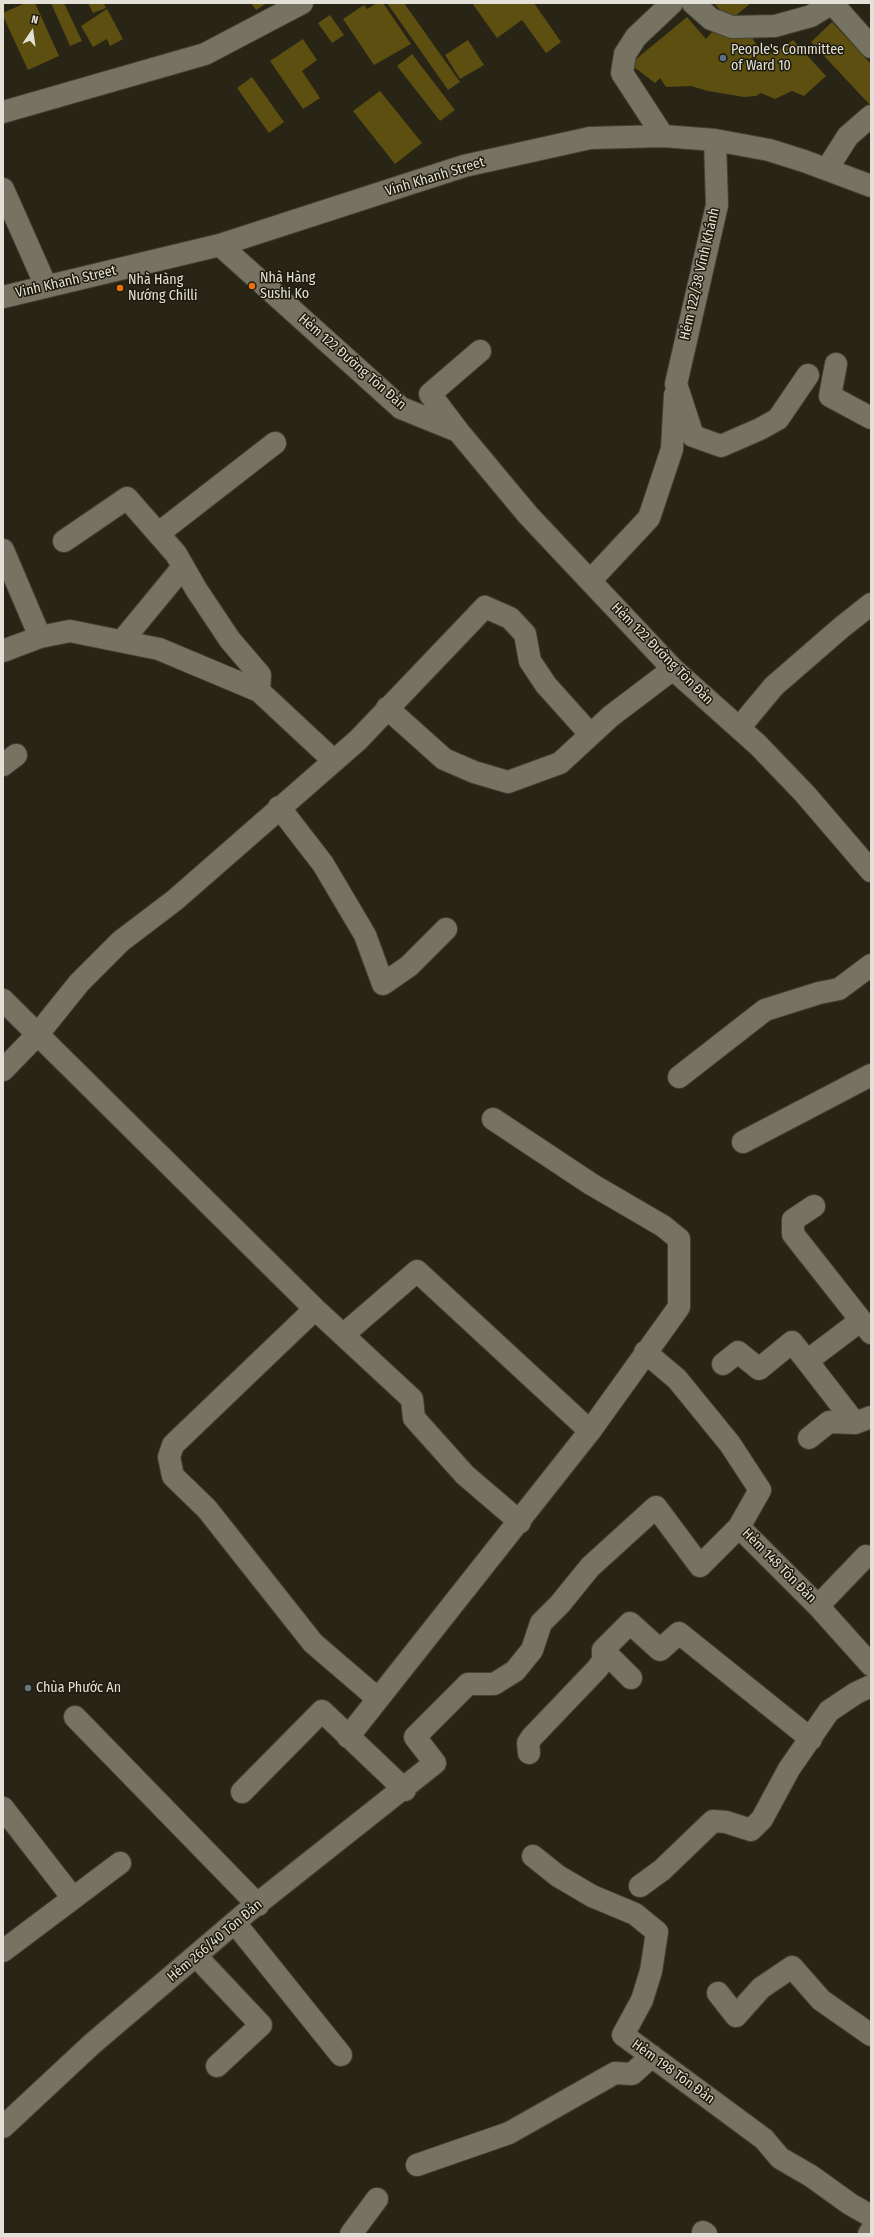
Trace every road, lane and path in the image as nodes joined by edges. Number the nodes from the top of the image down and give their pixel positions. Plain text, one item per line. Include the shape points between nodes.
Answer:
1 (302, 3) edge
2 (672, 3) edge
3 (693, 3) edge
4 (832, 3) edge
5 (871, 47) edge
6 (3, 112) edge
7 (871, 116) edge
8 (663, 136) junction
9 (715, 140) junction
10 (827, 169) junction
11 (871, 186) edge
12 (3, 189) edge
13 (220, 245) junction
14 (46, 286) junction
15 (3, 297) edge
16 (480, 351) dead end
17 (836, 364) dead end
18 (808, 375) dead end
19 (676, 384) junction
20 (871, 418) edge
21 (458, 431) junction
22 (275, 443) dead end
23 (159, 533) junction
24 (64, 541) dead end
25 (3, 550) edge
26 (183, 567) junction
27 (590, 581) junction
28 (871, 604) edge
29 (40, 637) junction
30 (122, 640) junction
31 (3, 651) edge
32 (673, 669) junction
33 (259, 691) junction
34 (387, 708) junction
35 (738, 728) junction
36 (590, 734) junction
37 (333, 760) junction
38 (279, 807) junction
39 (871, 871) edge
40 (446, 929) dead end
41 (871, 965) edge
42 (3, 1000) edge
43 (38, 1034) junction
44 (3, 1070) edge
45 (871, 1074) edge
46 (679, 1077) dead end
47 (493, 1119) dead end
48 (743, 1142) dead end
49 (814, 1206) dead end
50 (315, 1309) junction
51 (866, 1327) edge
52 (343, 1335) junction
53 (645, 1352) junction
54 (807, 1361) junction
55 (723, 1364) dead end
56 (863, 1420) edge
57 (590, 1432) junction
58 (809, 1438) dead end
59 (520, 1522) junction
60 (739, 1527) junction
61 (866, 1556) dead end
62 (818, 1606) junction
63 (603, 1650) junction
64 (871, 1665) edge
65 (631, 1678) dead end
66 (871, 1686) edge
67 (377, 1698) junction
68 (75, 1717) dead end
69 (348, 1737) junction
70 (811, 1739) junction
71 (529, 1753) dead end
72 (404, 1790) junction
73 (242, 1792) dead end
74 (3, 1808) edge
75 (533, 1856) dead end
76 (120, 1863) dead end
77 (640, 1886) dead end
78 (73, 1898) junction
79 (258, 1905) junction
80 (235, 1923) junction
81 (3, 1951) edge
82 (196, 1956) junction
83 (718, 1993) dead end
84 (871, 2035) edge
85 (341, 2055) dead end
86 (652, 2056) junction
87 (217, 2066) dead end
88 (3, 2127) edge
89 (417, 2165) dead end
90 (376, 2199) dead end
91 (871, 2216) edge
92 (871, 2231) edge
93 (352, 2234) edge
94 (869, 2234) edge

1 - 6 street via 205,54
2 - 8 street via 636,37 625,54 622,73
3 - 4 street via 711,19 732,27 775,26 811,16
4 - 5 street
7 - 10 street via 848,136
8 - 9 street, Vinh Khanh Street
8 - 13 street, Vinh Khanh Street via 590,138 464,166
9 - 10 street, Vinh Khanh Street via 769,150
9 - 19 street, Hẻm 122/38 Vĩnh Khánh via 717,205
10 - 11 street, Vinh Khanh Street
12 - 14 street
13 - 14 street, Vinh Khanh Street
13 - 21 street, Hẻm 122 Đường Tôn Đản via 401,408
14 - 15 street, Vinh Khanh Street
16 - 21 street, Hẻm 122 Đường Tôn Đản via 430,394
17 - 20 street via 830,396
18 - 19 street via 778,419 722,446 693,436
19 - 27 street, Hẻm 122/38 Vĩnh Khánh via 672,448 649,518
21 - 27 street, Hẻm 122 Đường Tôn Đản via 528,515
22 - 23 street
23 - 24 street via 127,498
23 - 26 street
25 - 29 street
26 - 30 street
26 - 33 street via 230,640 260,675
27 - 32 street, Hẻm 122 Đường Tôn Đản
28 - 35 street via 774,686
29 - 30 street via 70,631
29 - 31 street
30 - 33 street via 159,649
32 - 35 street, Hẻm 122 Đường Tôn Đản
32 - 36 street
33 - 37 street
34 - 36 street via 444,759 474,772 508,782 560,763
34 - 36 street via 485,607 510,618 524,634 530,661 546,684
34 - 37 street via 358,740
35 - 39 street, Hẻm 122 Đường Tôn Đản via 805,794
37 - 38 street
38 - 40 street via 323,864 365,935 383,984 409,966
38 - 43 street via 175,900 121,941 79,983
41 - 46 street via 839,989 765,1010
42 - 43 street
43 - 44 street
43 - 50 street
45 - 48 street
47 - 53 street via 591,1184 663,1226 679,1239 680,1307
49 - 51 street via 793,1220 793,1234
50 - 52 street
50 - 67 street via 173,1445 169,1457 173,1476 207,1508 313,1643
51 - 54 street
52 - 57 street via 417,1271
52 - 59 street via 412,1399 414,1418 465,1475
53 - 57 street
53 - 60 street, Hẻm 148 Tôn Đản via 677,1379 730,1444 760,1490
54 - 55 street via 792,1342 759,1369 738,1352
54 - 56 street
56 - 58 street via 829,1422
57 - 59 street
59 - 67 street
60 - 62 street, Hẻm 148 Tôn Đản
60 - 72 street, Hẻm 266/40 Tôn Đản via 700,1566 656,1506 590,1567 541,1624 532,1650 514,1672 494,1684 468,1684 415,1737 435,1763
61 - 62 street
62 - 64 street, Hẻm 148 Tôn Đản
63 - 65 street
63 - 70 street via 630,1623 660,1650 679,1633
63 - 71 street via 603,1661 597,1669 532,1736 528,1743
66 - 70 street via 856,1693 830,1712
67 - 69 street
68 - 79 street
69 - 72 street
69 - 73 street via 322,1711
70 - 77 street via 790,1769 762,1819 750,1830 726,1822 713,1821 662,1870
72 - 79 street, Hẻm 266/40 Tôn Đản
74 - 78 street
75 - 86 street, Hẻm 198 Tôn Đản via 558,1876 592,1896 635,1914 657,1932 652,1970 642,2000 624,2035
76 - 78 street
78 - 81 street
79 - 80 street, Hẻm 266/40 Tôn Đản
80 - 82 street, Hẻm 266/40 Tôn Đản
80 - 85 street
82 - 87 street via 261,2025
82 - 88 street, Hẻm 266/40 Tôn Đản via 92,2044
83 - 84 street via 736,2016 761,1988 792,1967 821,2000
86 - 89 street via 632,2074 615,2073 509,2133
86 - 91 street, Hẻm 198 Tôn Đản via 764,2139 780,2158
90 - 93 street
92 - 94 street

